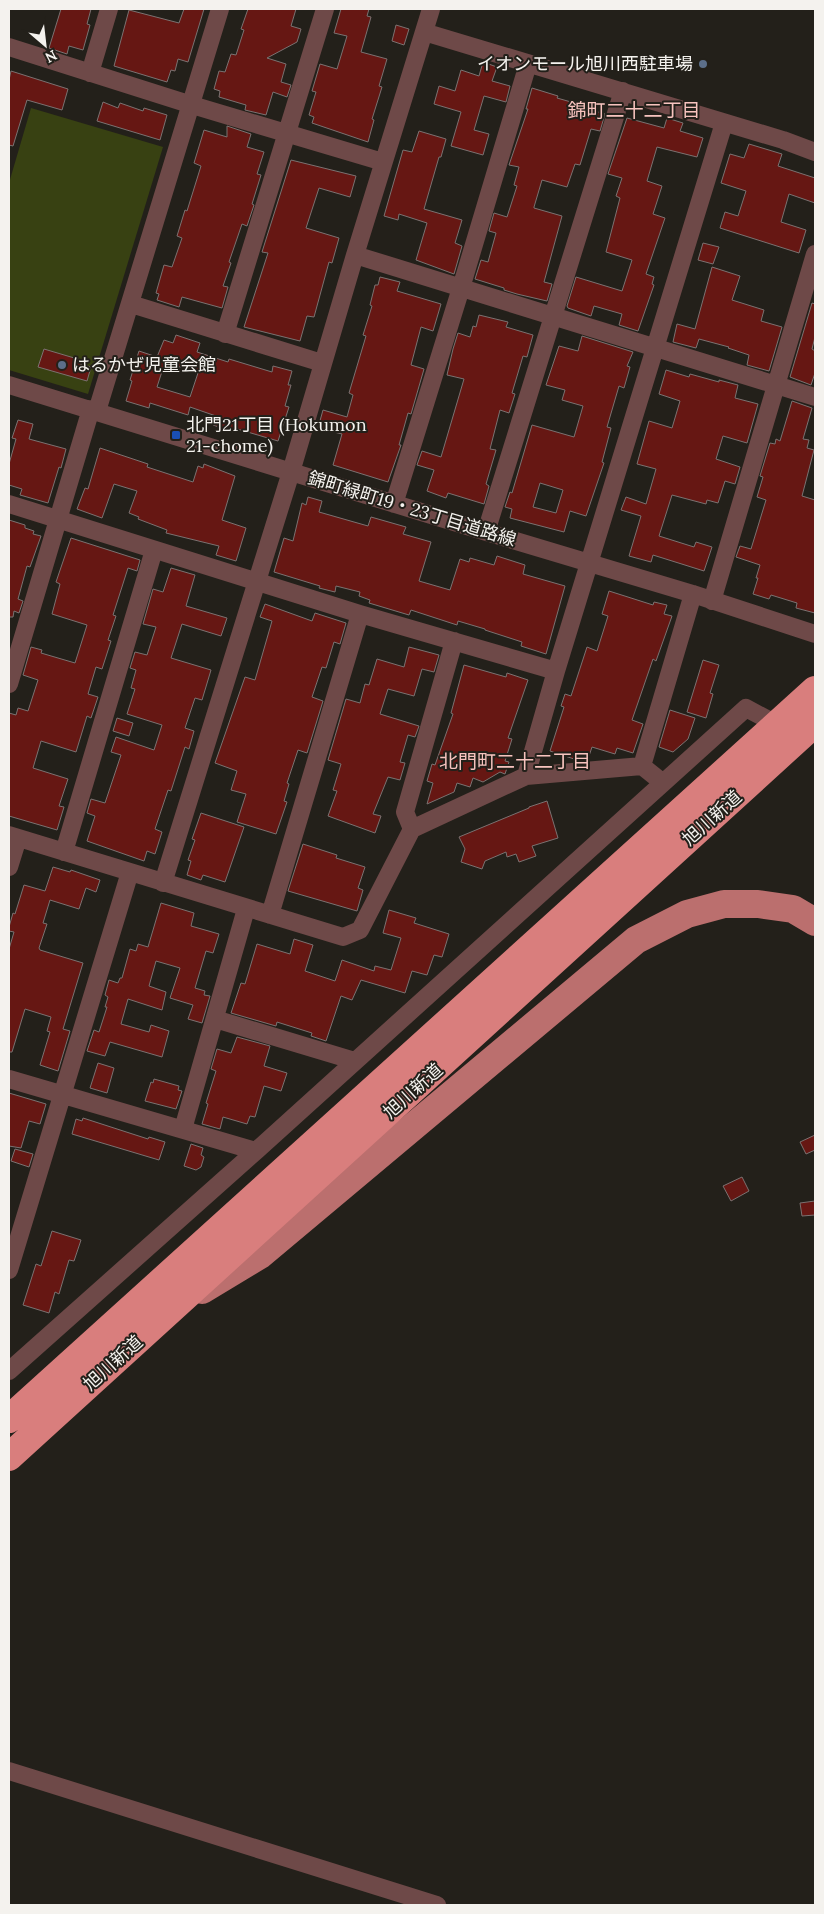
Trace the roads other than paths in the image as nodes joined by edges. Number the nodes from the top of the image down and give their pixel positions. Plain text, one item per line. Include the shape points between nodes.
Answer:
1 (109, 9) edge
2 (220, 9) edge
3 (325, 9) edge
4 (431, 9) edge
5 (424, 32) junction
6 (9, 47) edge
7 (528, 64) junction
8 (90, 73) junction
9 (623, 91) junction
10 (192, 105) junction
11 (724, 123) junction
12 (288, 134) junction
13 (815, 152) edge
14 (384, 162) junction
15 (815, 254) edge
16 (355, 255) junction
17 (461, 288) junction
18 (131, 304) junction
19 (552, 316) junction
20 (225, 334) junction
21 (655, 348) junction
22 (322, 363) junction
23 (9, 384) edge
24 (776, 385) junction
25 (815, 397) edge
26 (94, 410) junction
27 (291, 472) junction
28 (9, 504) edge
29 (394, 504) junction
30 (59, 520) junction
31 (486, 532) junction
32 (154, 550) junction
33 (590, 563) junction
34 (256, 581) junction
35 (693, 594) junction
36 (712, 601) junction
37 (360, 614) junction
38 (815, 634) edge
39 (454, 641) junction
40 (556, 671) junction
41 (9, 684) edge
42 (815, 690) edge
43 (815, 723) edge
44 (776, 724) junction
45 (642, 766) junction
46 (526, 776) junction
47 (662, 782) junction
48 (412, 829) junction
49 (13, 837) edge
50 (64, 852) junction
51 (9, 867) edge
52 (130, 872) junction
53 (163, 883) junction
54 (246, 908) junction
55 (270, 915) junction
56 (815, 922) edge
57 (215, 1019) junction
58 (355, 1061) junction
59 (9, 1078) edge
60 (63, 1095) junction
61 (183, 1129) junction
62 (256, 1151) junction
63 (9, 1270) edge
64 (180, 1303) junction
65 (9, 1371) edge
66 (9, 1419) edge
67 (9, 1457) edge
68 (9, 1771) edge
69 (437, 1905) edge

1 - 8 street
2 - 10 street
3 - 12 street
4 - 5 street
5 - 7 street
5 - 14 street
6 - 8 street
7 - 9 street
7 - 17 street
8 - 10 street
9 - 11 street
9 - 19 street
10 - 12 street
10 - 18 street
11 - 13 street
11 - 21 street
12 - 14 street
12 - 20 street
14 - 16 street
15 - 24 street
16 - 17 street
16 - 22 street
17 - 19 street
17 - 29 street
18 - 20 street
18 - 26 street
19 - 21 street
19 - 31 street
20 - 22 street
21 - 24 street
21 - 33 street
22 - 27 street
23 - 26 street, 錦町緑町19・23丁目道路線
24 - 25 street
24 - 36 street
26 - 27 street, 錦町緑町19・23丁目道路線
26 - 30 street
27 - 29 street, 錦町緑町19・23丁目道路線
27 - 34 street
28 - 30 street
29 - 31 street, 錦町緑町19・23丁目道路線
30 - 32 street
30 - 41 street
31 - 33 street, 錦町緑町19・23丁目道路線
32 - 34 street
32 - 50 street
33 - 35 street, 錦町緑町19・23丁目道路線
33 - 40 street
34 - 37 street
34 - 53 street
35 - 36 street, 錦町緑町19・23丁目道路線
35 - 45 street
36 - 38 street, 錦町緑町19・23丁目道路線
37 - 39 street
37 - 55 street
39 - 40 street
39 - 48 street via 405,812
40 - 46 street
42 - 44 highway, 旭川新道
43 - 64 highway, 旭川新道
44 - 47 street via 746,708
44 - 66 highway, 旭川新道
45 - 46 street
45 - 47 street
46 - 48 street
47 - 58 street
48 - 55 street via 360,930 343,937
49 - 50 street
49 - 51 street
50 - 52 street
52 - 53 street
52 - 60 street
53 - 54 street
54 - 55 street
54 - 57 street
56 - 64 main road via 793,909 724,904 687,914 636,940 260,1255
57 - 58 street
57 - 61 street
58 - 62 street
59 - 60 street
60 - 61 street
60 - 63 street
61 - 62 street
62 - 65 street
64 - 67 highway, 旭川新道
68 - 69 street

